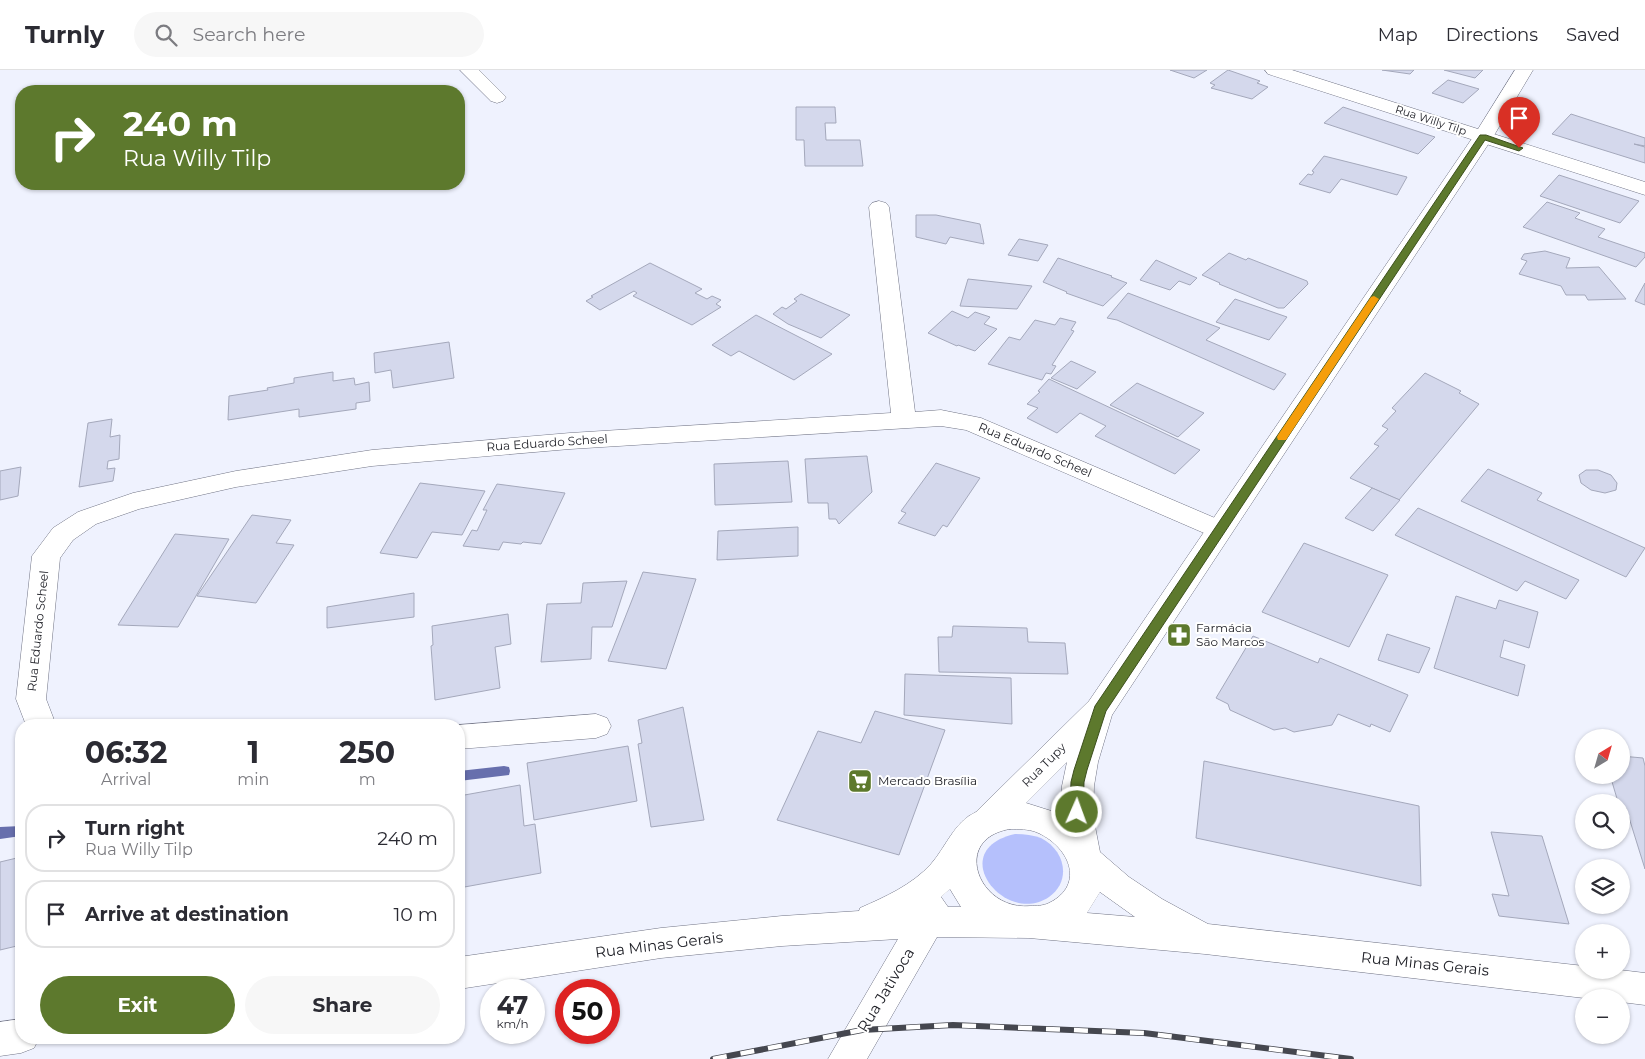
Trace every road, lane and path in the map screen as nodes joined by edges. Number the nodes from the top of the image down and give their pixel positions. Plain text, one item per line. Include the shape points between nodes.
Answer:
1 (469, 70) edge
2 (1274, 70) edge
3 (1524, 70) edge
4 (497, 97) dead end
5 (1483, 137) junction
6 (1645, 189) edge
7 (879, 207) dead end
8 (904, 420) junction
9 (1220, 530) junction
10 (1100, 710) junction
11 (38, 719) edge
12 (596, 726) dead end
13 (465, 737) edge
14 (988, 821) junction
15 (963, 846) junction
16 (1085, 859) junction
17 (941, 877) junction
18 (927, 922) junction
19 (1029, 923) junction
20 (859, 925) junction
21 (1205, 939) junction
22 (465, 972) edge
23 (1645, 989) edge
24 (15, 1037) edge
25 (0, 1039) edge
26 (847, 1059) edge

1 - 4 main road
2 - 5 main road, Rua Willy Tilp
3 - 5 main road, Rua Tupy
5 - 6 main road, Rua Willy Tilp
5 - 9 main road, Rua Tupy
7 - 8 main road
8 - 9 main road, Rua Eduardo Scheel via 941,418 972,423
8 - 11 main road, Rua Eduardo Scheel via 570,441 372,458 236,479 133,502 87,518 63,534 46,556 30,700
9 - 10 main road, Rua Tupy
10 - 14 main road, Rua Tupy
10 - 16 main road, Rua Tupy via 1083,757 1078,782 1077,812
12 - 13 main road
14 - 15 main road via 973,832
14 - 16 main road via 1006,816 1026,816 1045,821 1076,843
15 - 17 main road, Rua Minas Gerais
15 - 19 main road via 959,863 962,880 972,897 988,911 1008,920
16 - 19 main road via 1087,877 1082,895 1070,910 1051,919
16 - 21 main road, Rua Minas Gerais via 1117,888
17 - 18 main road, Rua Jativoca
17 - 20 main road, Rua Minas Gerais via 911,901
18 - 19 main road, Rua Minas Gerais
18 - 20 main road, Rua Minas Gerais
18 - 26 main road, Rua Jativoca
19 - 21 main road, Rua Minas Gerais
20 - 22 main road, Rua Minas Gerais via 661,944
21 - 23 main road, Rua Minas Gerais
24 - 25 main road

